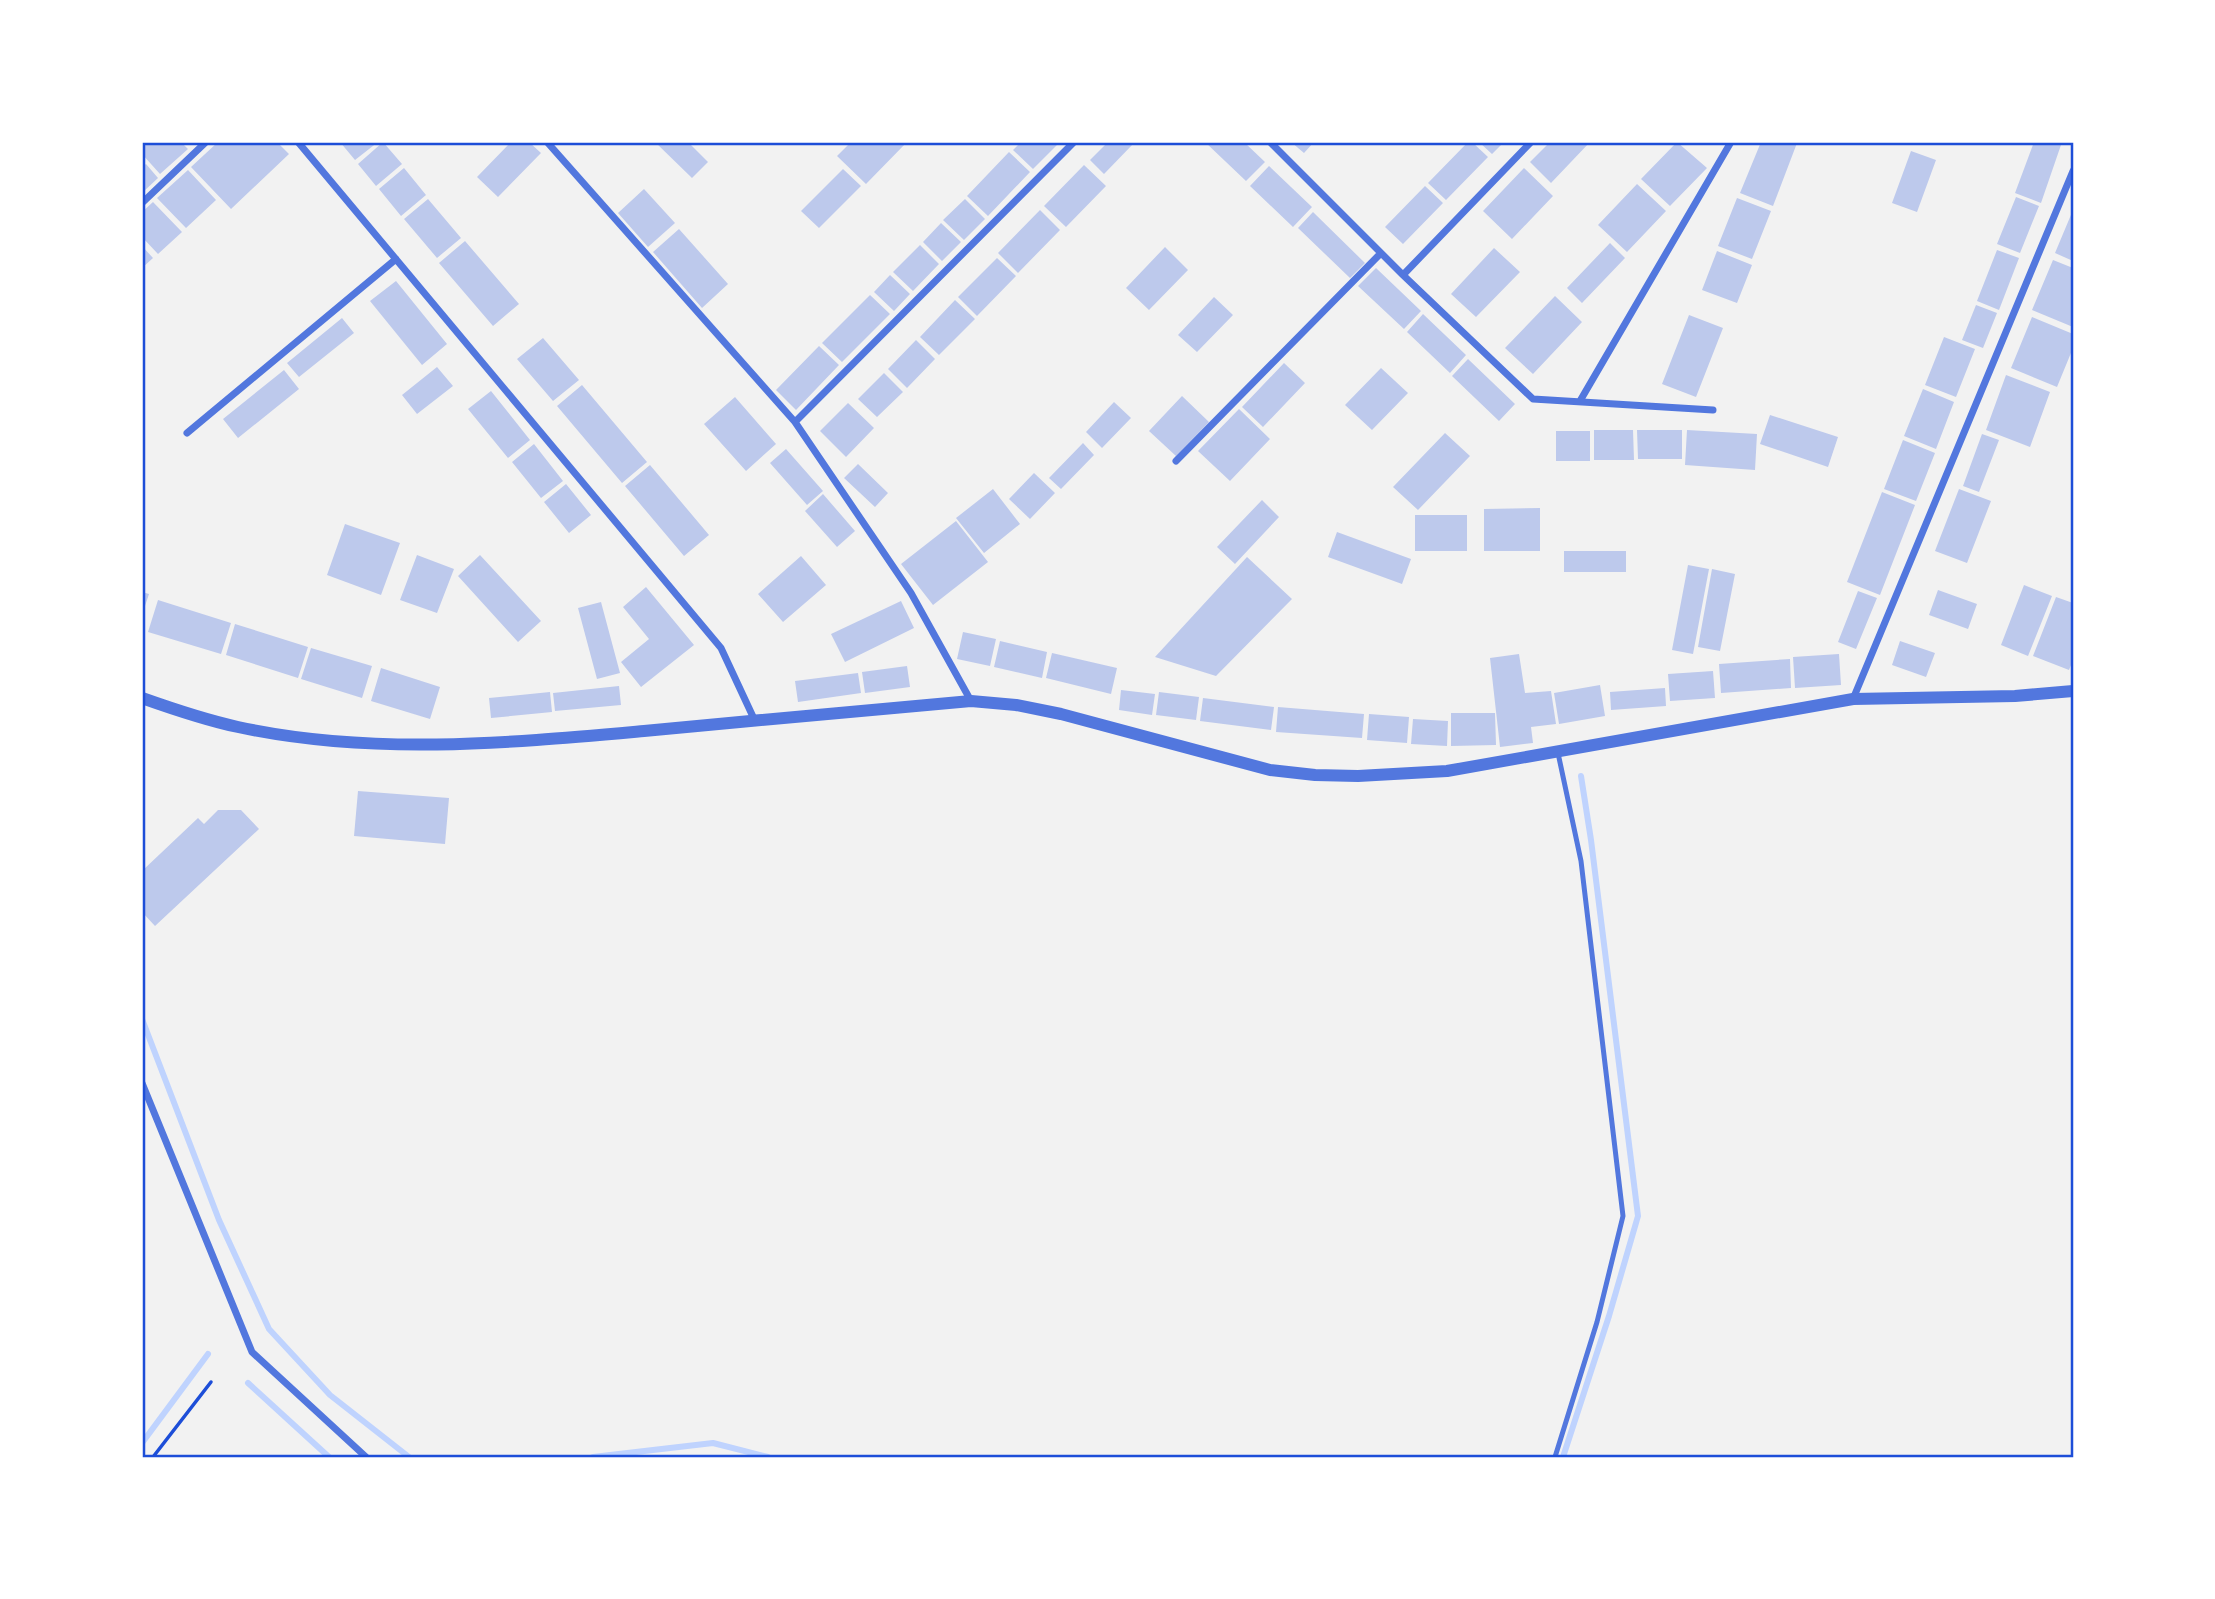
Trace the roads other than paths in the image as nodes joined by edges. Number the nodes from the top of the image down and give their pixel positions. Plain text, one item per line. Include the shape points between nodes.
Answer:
1 (205, 142) edge
2 (298, 142) edge
3 (548, 142) edge
4 (1074, 142) edge
5 (1270, 142) edge
6 (1531, 142) edge
7 (1731, 142) edge
8 (2073, 170) edge
9 (142, 203) edge
10 (1381, 253) junction
11 (396, 259) junction
12 (1403, 275) junction
13 (1580, 401) junction
14 (1713, 410) dead end
15 (795, 422) junction
16 (187, 433) dead end
17 (1176, 461) dead end
18 (2073, 691) edge
19 (142, 698) edge
20 (1853, 699) junction
21 (971, 701) junction
22 (755, 721) junction
23 (1558, 752) junction
24 (142, 1083) edge
25 (366, 1457) edge
26 (1555, 1457) edge

1 - 9 street
2 - 11 street
3 - 15 street
4 - 15 street
5 - 10 street
6 - 12 street
7 - 13 street
8 - 20 street
10 - 12 street
10 - 17 street
11 - 16 street
11 - 22 street via 721,648
12 - 13 street via 1532,399
13 - 14 street
15 - 21 street via 911,593
18 - 20 street
19 - 22 street via 260,731 379,745 473,744
20 - 23 street
21 - 22 street
21 - 23 street via 1061,713 1270,770 1315,775 1413,774
23 - 26 lane via 1581,861 1623,1216 1597,1322
24 - 25 street via 252,1352

